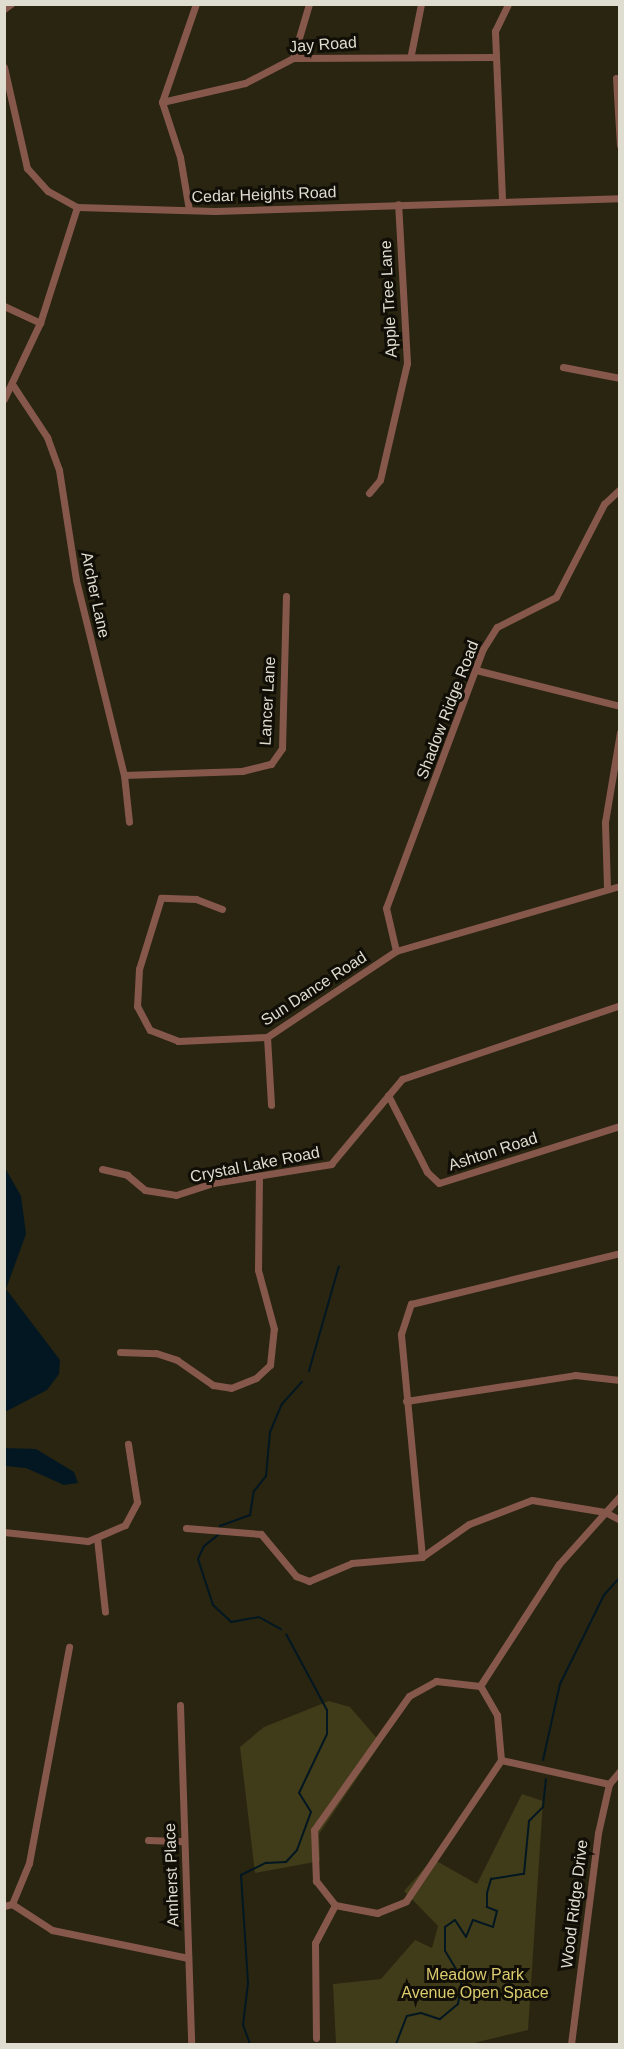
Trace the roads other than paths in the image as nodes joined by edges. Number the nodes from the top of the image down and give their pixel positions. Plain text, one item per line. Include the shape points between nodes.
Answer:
1 (11, 4) edge
2 (196, 4) edge
3 (309, 4) edge
4 (421, 4) edge
5 (508, 4) edge
6 (4, 9) edge
7 (411, 54) junction
8 (495, 57) junction
9 (293, 58) junction
10 (4, 67) edge
11 (616, 78) dead end
12 (162, 102) junction
13 (620, 145) edge
14 (620, 198) edge
15 (502, 199) junction
16 (398, 204) junction
17 (77, 207) junction
18 (189, 210) junction
19 (4, 306) edge
20 (40, 323) junction
21 (563, 367) dead end
22 (620, 378) edge
23 (12, 384) junction
24 (4, 399) edge
25 (620, 489) edge
26 (369, 493) dead end
27 (286, 596) dead end
28 (476, 670) junction
29 (620, 706) edge
30 (620, 732) edge
31 (124, 775) junction
32 (129, 822) dead end
33 (620, 886) edge
34 (607, 887) junction
35 (222, 909) dead end
36 (396, 951) junction
37 (620, 1005) edge
38 (267, 1037) junction
39 (388, 1095) junction
40 (271, 1106) dead end
41 (620, 1126) edge
42 (102, 1169) dead end
43 (259, 1179) junction
44 (620, 1253) edge
45 (120, 1352) dead end
46 (620, 1380) edge
47 (406, 1401) junction
48 (128, 1444) dead end
49 (620, 1496) edge
50 (605, 1512) junction
51 (620, 1520) edge
52 (186, 1528) dead end
53 (4, 1532) edge
54 (97, 1538) junction
55 (422, 1557) junction
56 (105, 1612) dead end
57 (69, 1647) dead end
58 (480, 1686) junction
59 (180, 1705) dead end
60 (501, 1760) junction
61 (620, 1771) edge
62 (609, 1784) junction
63 (148, 1840) dead end
64 (184, 1841) junction
65 (8, 1905) edge
66 (335, 1905) junction
67 (188, 1958) junction
68 (316, 2038) dead end
69 (191, 2044) edge
70 (571, 2044) edge

1 - 6 street
2 - 12 street
3 - 9 street
4 - 7 street
5 - 8 street via 495,31
7 - 8 street, Jay Road
7 - 9 street, Jay Road
8 - 15 street
9 - 12 street, Jay Road via 245,82
10 - 17 street, Cedar Heights Road via 27,168 48,192
11 - 13 street
12 - 18 street via 180,157
14 - 15 street, Cedar Heights Road
15 - 16 street, Cedar Heights Road
16 - 18 street, Cedar Heights Road
16 - 26 street, Apple Tree Lane via 407,363 380,480
17 - 18 street, Cedar Heights Road
17 - 20 street
19 - 20 street
20 - 23 street
21 - 22 street
23 - 24 street
23 - 31 street, Archer Lane via 47,437 59,470 76,580
25 - 28 street, Shadow Ridge Road via 604,504 556,597 497,627
27 - 31 street, Lancer Lane via 282,748 271,764 251,771
28 - 29 street
28 - 36 street, Shadow Ridge Road via 386,908
30 - 34 street via 605,822
31 - 32 street, Archer Lane
33 - 34 street, Sun Dance Road
34 - 36 street, Sun Dance Road
35 - 38 street, Sun Dance Road via 196,899 160,898 139,969 138,1006 150,1030 178,1041
36 - 38 street, Sun Dance Road
37 - 39 street, Crystal Lake Road via 429,1066 402,1079
38 - 40 street
39 - 41 street, Ashton Road via 427,1172 439,1183
39 - 43 street, Crystal Lake Road via 331,1164
42 - 43 street, Crystal Lake Road via 127,1174 145,1190 176,1195 213,1183
43 - 45 street via 258,1270 274,1329 270,1365 256,1378 231,1388 213,1385 177,1360 156,1353
44 - 47 street via 411,1304 401,1334
46 - 47 street via 575,1375
47 - 55 street
48 - 54 street via 136,1511 124,1525
49 - 50 street
50 - 51 street
50 - 55 street via 531,1500 469,1524
50 - 58 street via 558,1564
52 - 55 street via 261,1534 296,1576 309,1581 352,1563
53 - 54 street
54 - 56 street
57 - 65 street via 29,1863
58 - 60 street via 497,1715
58 - 66 street via 436,1681 409,1696 314,1830 316,1881
59 - 64 street, Amherst Place
60 - 62 street
60 - 66 street via 406,1901 377,1913
61 - 62 street, Wood Ridge Drive
62 - 70 street, Wood Ridge Drive via 598,1833
63 - 64 street
64 - 67 street, Amherst Place
65 - 67 street via 52,1930
66 - 68 street via 315,1943
67 - 69 street, Amherst Place

